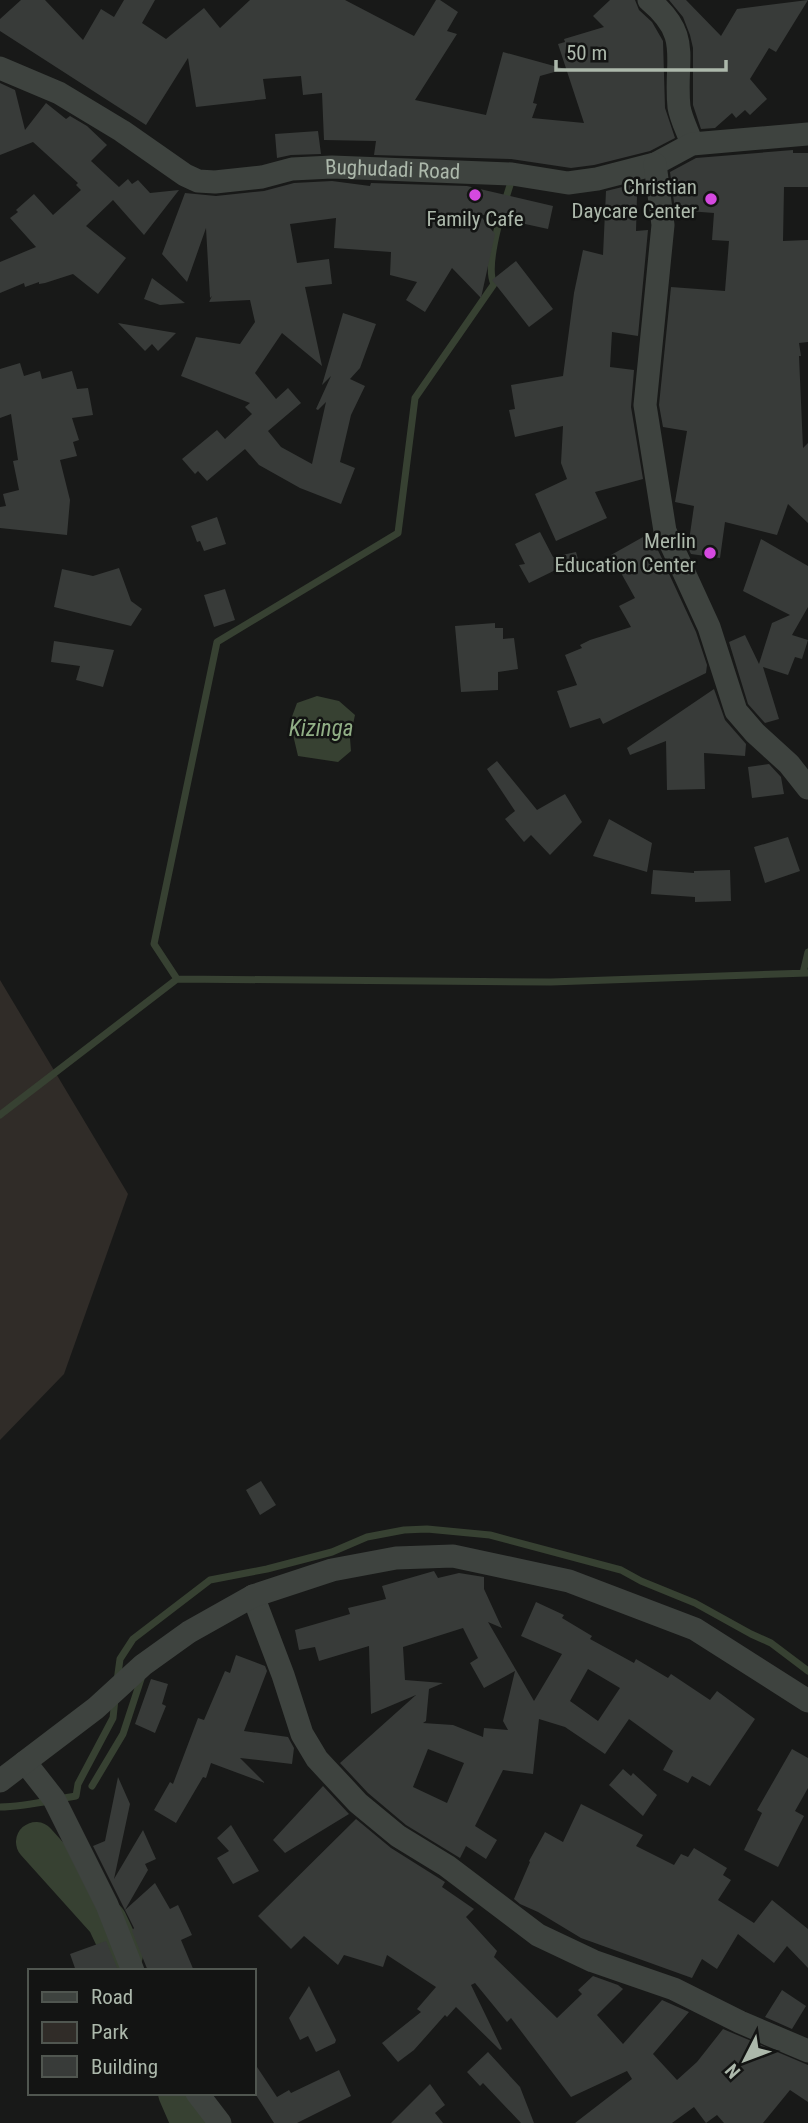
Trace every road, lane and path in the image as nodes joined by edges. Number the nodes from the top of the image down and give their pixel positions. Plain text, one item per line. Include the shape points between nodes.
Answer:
1 (649, 0) edge
2 (0, 68) edge
3 (808, 134) edge
4 (692, 144) junction
5 (655, 163) junction
6 (808, 788) edge
7 (253, 1596) junction
8 (808, 1701) edge
9 (15, 1770) edge
10 (132, 1969) edge
11 (808, 2051) edge
12 (199, 2095) edge
13 (220, 2123) edge

1 - 4 street via 666,14 678,36 679,110
2 - 5 street, Bughudadi Road via 59,93 198,181 332,167 512,174 568,183
3 - 4 street, Bughudadi Road
4 - 5 street, Bughudadi Road
5 - 6 street via 663,225 645,405 665,531 709,627 736,711
7 - 8 street via 332,1570 396,1558 453,1556 569,1581 695,1629
7 - 9 street via 189,1632 143,1665
7 - 11 street via 302,1734 317,1759 358,1804 538,1935 593,1961 674,1989
9 - 10 street via 54,1799 107,1905
12 - 13 street

